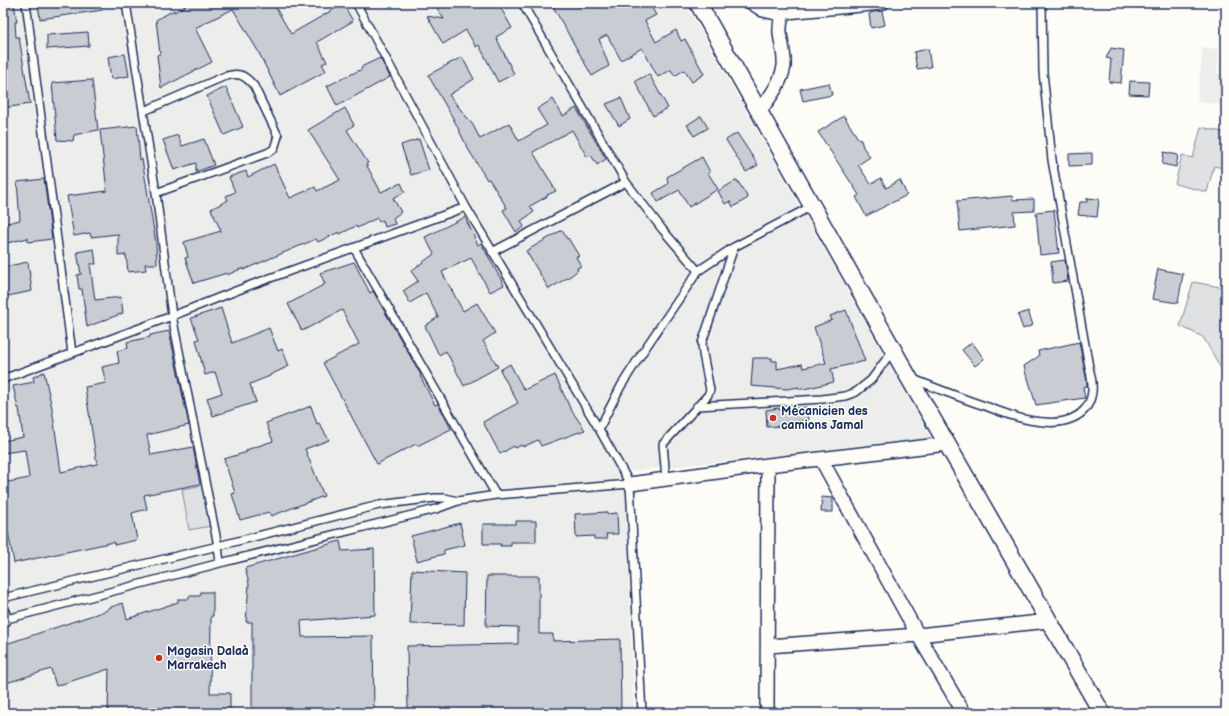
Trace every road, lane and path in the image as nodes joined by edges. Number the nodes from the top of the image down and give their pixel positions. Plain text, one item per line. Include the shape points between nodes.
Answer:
1 (26, 3) edge
2 (126, 3) edge
3 (356, 3) edge
4 (522, 3) edge
5 (698, 3) edge
6 (752, 3) edge
7 (882, 3) edge
8 (1042, 3) edge
9 (785, 8) edge
10 (144, 110) junction
11 (759, 112) junction
12 (626, 182) junction
13 (156, 194) junction
14 (812, 206) junction
15 (466, 207) junction
16 (734, 247) junction
17 (354, 248) junction
18 (492, 252) junction
19 (698, 271) junction
20 (172, 316) junction
21 (893, 350) junction
22 (72, 354) junction
23 (909, 378) junction
24 (3, 379) edge
25 (697, 406) junction
26 (599, 429) junction
27 (947, 444) junction
28 (821, 459) junction
29 (768, 465) junction
30 (666, 479) junction
31 (630, 484) junction
32 (496, 495) junction
33 (458, 501) junction
34 (218, 546) junction
35 (220, 563) junction
36 (3, 598) edge
37 (3, 618) edge
38 (1049, 621) junction
39 (918, 635) junction
40 (768, 646) junction
41 (642, 713) edge
42 (767, 713) edge
43 (964, 713) edge
44 (1102, 713) edge

1 - 22 lane
2 - 10 lane
3 - 15 lane
4 - 12 lane
5 - 11 street
6 - 9 street via 769,12
7 - 9 street
8 - 23 lane via 1043,72 1052,160 1091,377 1092,396 1082,413 1069,420 1045,422 1009,415
9 - 11 street via 779,31 783,48 783,68 777,86
10 - 13 lane
10 - 13 lane via 236,74 249,79 254,86 278,136 274,149 267,153
11 - 14 street
12 - 18 lane
12 - 19 lane
13 - 20 lane
14 - 16 lane
14 - 21 street
15 - 17 lane
15 - 18 lane
16 - 19 lane
16 - 25 lane via 702,342 710,390
17 - 20 lane
17 - 32 lane
18 - 26 lane
19 - 26 lane via 621,386
20 - 22 lane
20 - 34 lane
21 - 23 street
21 - 25 lane via 872,380 856,392 845,396
22 - 24 lane
23 - 27 street
25 - 30 lane via 663,444
26 - 31 lane
27 - 28 street
27 - 38 street
28 - 29 street
28 - 39 street
29 - 30 street
29 - 40 street
30 - 31 street
31 - 32 lane
31 - 41 lane
32 - 33 lane
33 - 34 lane via 435,498 379,505
33 - 35 lane via 436,509
34 - 35 lane
34 - 36 lane
35 - 37 lane
38 - 39 street
38 - 44 street
39 - 40 street
39 - 43 street
40 - 42 street

